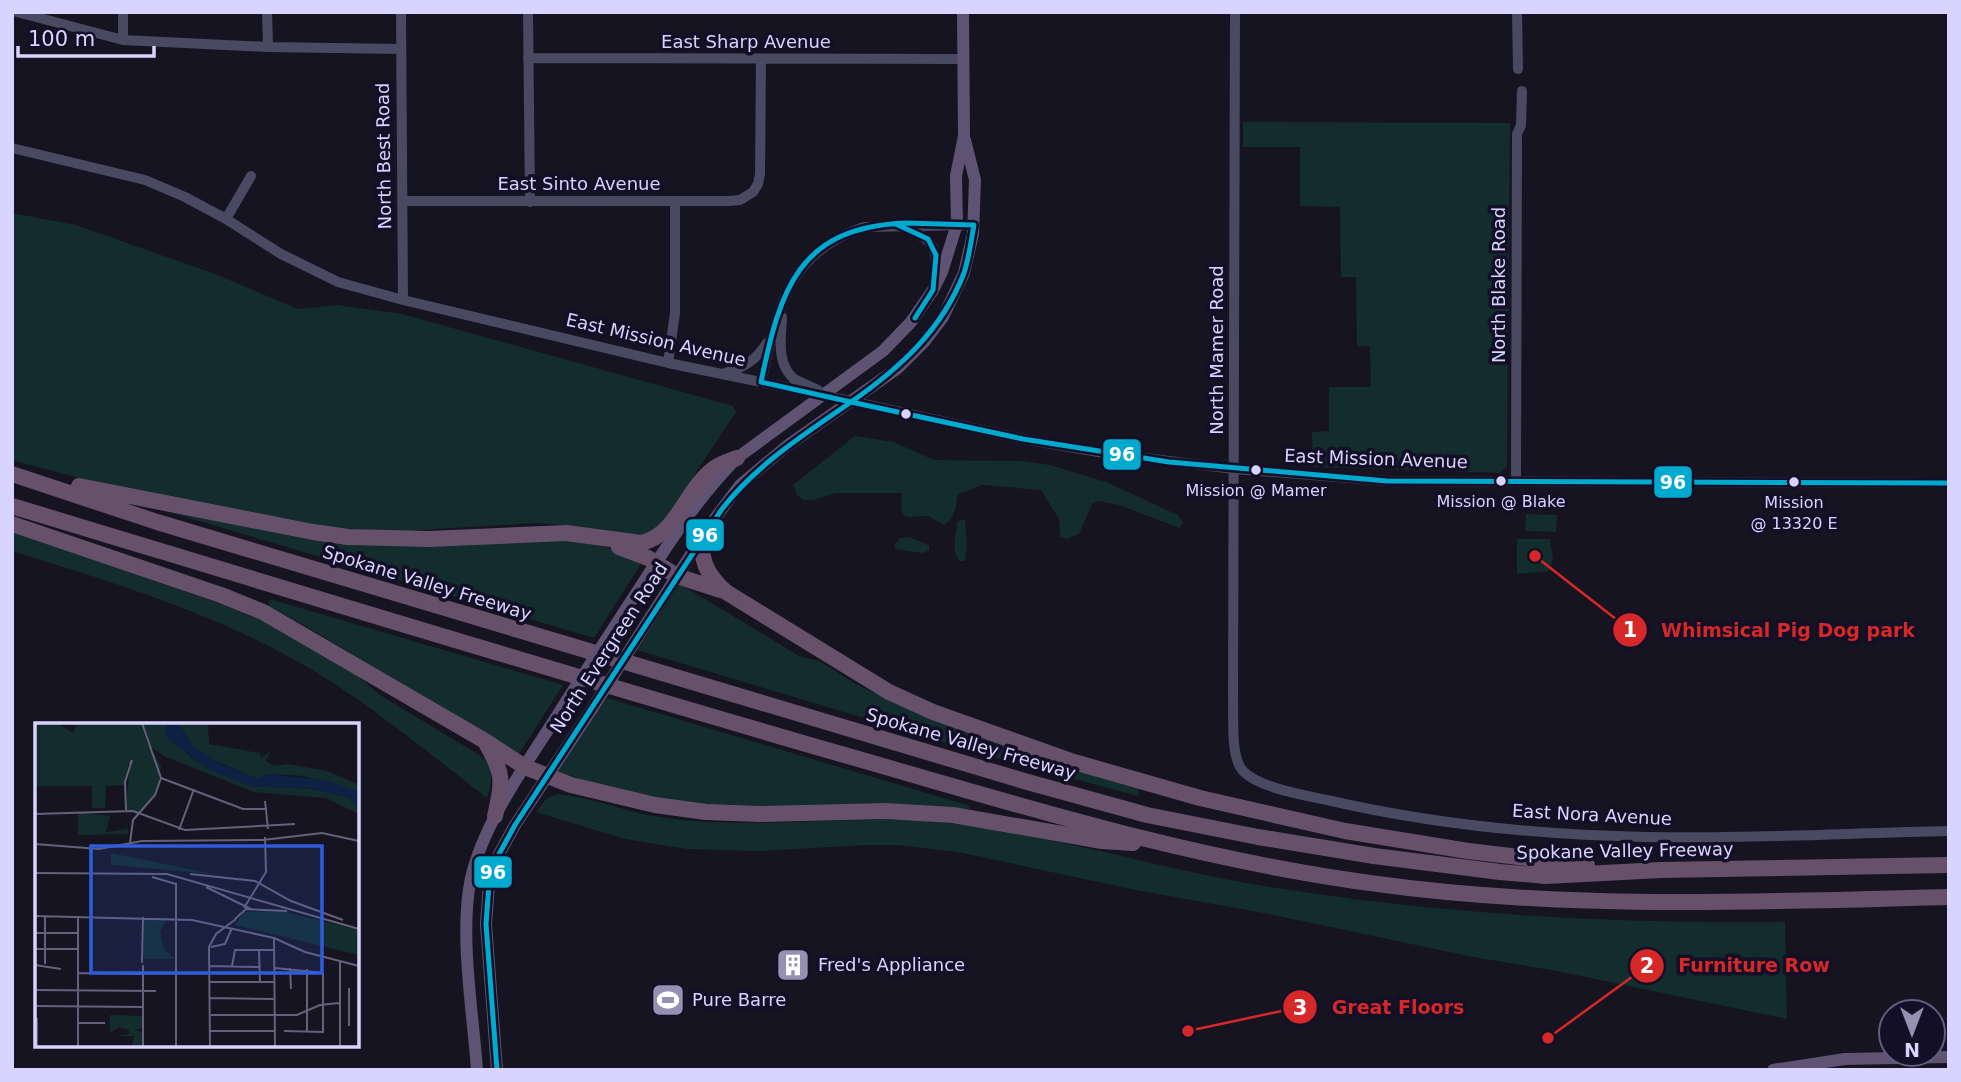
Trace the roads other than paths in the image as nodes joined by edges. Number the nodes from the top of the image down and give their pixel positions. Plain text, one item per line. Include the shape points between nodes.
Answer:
1 (17, 12) edge
2 (124, 12) edge
3 (267, 12) edge
4 (401, 12) edge
5 (528, 12) edge
6 (963, 12) edge
7 (1235, 12) edge
8 (1517, 12) edge
9 (124, 40) junction
10 (268, 47) junction
11 (400, 49) junction
12 (528, 58) junction
13 (761, 59) junction
14 (963, 60) junction
15 (1518, 69) dead end
16 (1522, 91) dead end
17 (964, 136) junction
18 (12, 148) edge
19 (251, 176) dead end
20 (402, 201) junction
21 (530, 202) junction
22 (675, 202) junction
23 (226, 219) junction
24 (957, 224) junction
25 (898, 225) junction
26 (974, 225) junction
27 (933, 290) junction
28 (403, 300) junction
29 (782, 300) junction
30 (772, 333) junction
31 (668, 363) junction
32 (722, 373) junction
33 (761, 382) junction
34 (790, 383) junction
35 (737, 458) junction
36 (1234, 469) junction
37 (12, 471) edge
38 (1516, 481) junction
39 (1949, 483) edge
40 (12, 506) edge
41 (12, 524) edge
42 (588, 536) junction
43 (701, 540) junction
44 (656, 563) junction
45 (677, 576) junction
46 (726, 592) junction
47 (485, 741) junction
48 (526, 767) junction
49 (1242, 770) joint
50 (546, 777) junction
51 (495, 816) junction
52 (1949, 831) edge
53 (1176, 847) junction
54 (1949, 865) edge
55 (1661, 870) junction
56 (1949, 897) edge
57 (1949, 1057) edge
58 (477, 1070) edge
59 (497, 1070) edge
60 (1773, 1070) edge

1 - 9 street
2 - 9 street
3 - 10 street
4 - 11 street, North Best Road
5 - 12 street
6 - 14 main road, North Evergreen Road
7 - 36 street, North Mamer Road
8 - 15 street
9 - 10 street
10 - 11 street
11 - 20 street, North Best Road
12 - 13 street, East Sharp Avenue
12 - 21 street
13 - 14 street, East Sharp Avenue
13 - 22 street, East Sinto Avenue via 760,174 752,192 740,200
14 - 17 main road, North Evergreen Road
16 - 38 street, North Blake Road via 1517,134
17 - 24 main road, North Evergreen Road via 956,176
17 - 26 main road, North Evergreen Road via 975,180
18 - 23 street, East Mission Avenue via 145,180
19 - 23 street
20 - 21 street, East Sinto Avenue
20 - 28 street, North Best Road
21 - 22 street, East Sinto Avenue
22 - 31 street via 676,313
23 - 28 street, East Mission Avenue via 281,254 338,282
24 - 25 street
24 - 26 street
24 - 27 main road, North Evergreen Road
25 - 27 street via 932,244 936,256
25 - 29 street via 864,227 826,244 797,273
26 - 43 main road, North Evergreen Road via 955,295 924,342 898,368 762,465 740,485
27 - 35 main road, North Evergreen Road via 883,351
28 - 31 street, East Mission Avenue
29 - 30 street
29 - 34 street via 781,356
30 - 32 street via 753,360
30 - 33 street
31 - 32 street, East Mission Avenue
32 - 33 street, East Mission Avenue
33 - 34 street, East Mission Avenue
34 - 36 street, East Mission Avenue, bridge via 836,398 1050,444
35 - 42 highway via 713,468 664,532 650,541 630,543
35 - 44 main road, North Evergreen Road
36 - 38 street, East Mission Avenue via 1387,481
36 - 49 street, North Mamer Road via 1233,698 1236,757
37 - 42 highway via 348,537
37 - 55 highway, Spokane Valley Freeway via 184,530 1147,815 1313,847 1488,870 1546,876
38 - 39 street, East Mission Avenue
40 - 53 highway via 562,674
41 - 47 highway via 263,612
42 - 44 highway
43 - 45 main road, North Evergreen Road
43 - 46 highway via 705,569
44 - 45 highway
44 - 48 main road, North Evergreen Road, bridge
45 - 46 highway
45 - 50 main road, North Evergreen Road, bridge
46 - 55 highway via 889,692 1014,741 1130,779 1277,817 1404,842
47 - 48 highway
47 - 51 highway via 501,774
48 - 50 highway
48 - 51 main road, North Evergreen Road
49 - 52 street, East Nora Avenue via 1263,783 1337,802 1537,831 1710,837
50 - 53 highway via 697,811 942,814 1102,841
50 - 59 main road, North Evergreen Road via 498,856 489,884 486,924
51 - 58 main road, North Evergreen Road via 475,863 467,906
53 - 56 highway via 1349,880 1533,899 1659,904
54 - 55 highway, Spokane Valley Freeway
57 - 60 main road via 1845,1059

